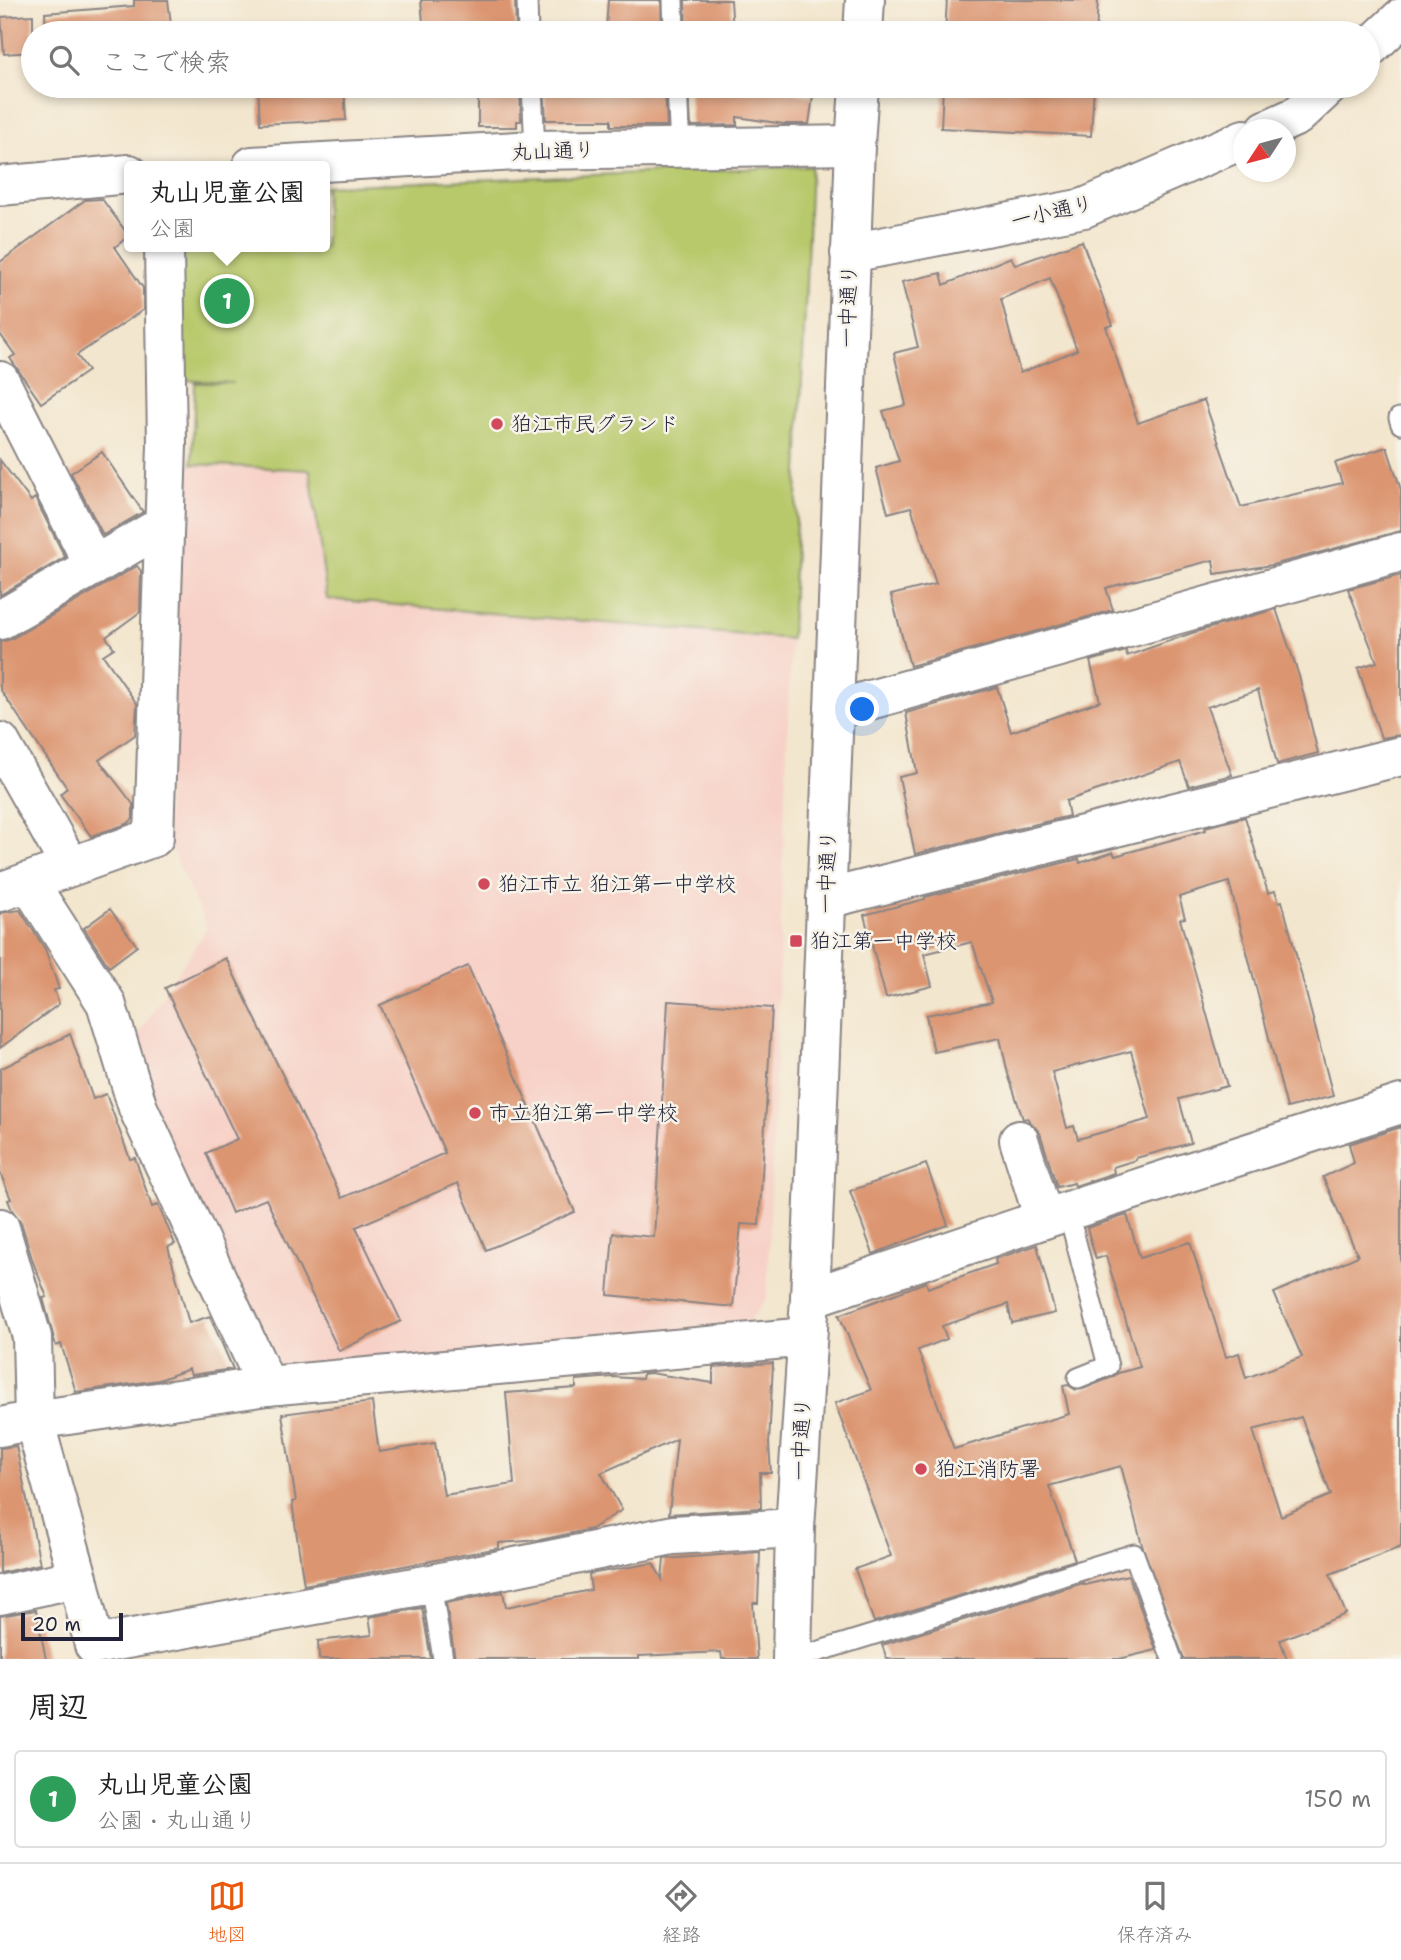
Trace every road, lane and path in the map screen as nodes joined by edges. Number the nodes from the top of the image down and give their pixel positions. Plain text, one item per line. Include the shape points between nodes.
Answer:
1 (527, 0) edge
2 (673, 0) edge
3 (866, 0) edge
4 (1401, 18) edge
5 (528, 21) edge
6 (674, 21) edge
7 (864, 21) edge
8 (1380, 38) edge
9 (532, 98) edge
10 (678, 98) edge
11 (858, 98) edge
12 (1316, 98) edge
13 (1290, 119) edge
14 (1233, 144) edge
15 (855, 145) junction
16 (680, 148) junction
17 (535, 150) junction
18 (330, 162) edge
19 (124, 174) edge
20 (0, 186) edge
21 (164, 252) edge
22 (850, 253) junction
23 (0, 381) edge
24 (164, 525) junction
25 (1401, 552) edge
26 (94, 566) junction
27 (0, 620) edge
28 (834, 710) junction
29 (0, 742) edge
30 (1401, 756) edge
31 (70, 866) junction
32 (15, 887) edge
33 (826, 899) junction
34 (1401, 1104) edge
35 (1019, 1140) dead end
36 (1056, 1215) junction
37 (3, 1248) edge
38 (810, 1298) junction
39 (807, 1337) junction
40 (1078, 1378) dead end
41 (267, 1386) junction
42 (17, 1424) edge
43 (795, 1528) junction
44 (78, 1578) junction
45 (431, 1584) junction
46 (0, 1595) edge
47 (95, 1652) edge
48 (443, 1659) edge
49 (793, 1659) edge
50 (1172, 1659) edge

1 - 5 lane
2 - 6 lane
3 - 7 street
4 - 8 street
9 - 17 lane
10 - 16 lane
11 - 15 street, 一中通り
12 - 13 street
14 - 22 street, 一小通り via 1084,208
15 - 16 street, 丸山通り
15 - 22 street, 一中通り
16 - 17 street, 丸山通り
17 - 18 street, 丸山通り
19 - 20 street
21 - 24 street
22 - 28 street, 一中通り
23 - 26 street
24 - 26 street
24 - 31 street via 154,837
25 - 28 street
26 - 27 street
28 - 33 street, 一中通り
29 - 31 street
30 - 33 street
31 - 32 street
32 - 41 street via 106,1003 138,1108
33 - 38 street, 一中通り
34 - 36 street
35 - 36 street
36 - 38 street
36 - 40 lane via 1108,1366
37 - 42 street via 32,1337
38 - 39 street, 一中通り
39 - 41 street
39 - 43 street, 一中通り
41 - 42 street
42 - 44 street
43 - 45 street via 673,1535
43 - 49 street, 一中通り
44 - 46 street
44 - 47 street
45 - 47 street
45 - 48 lane
49 - 50 lane via 1135,1554

